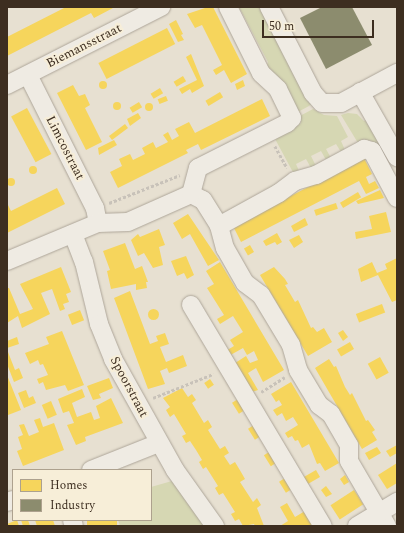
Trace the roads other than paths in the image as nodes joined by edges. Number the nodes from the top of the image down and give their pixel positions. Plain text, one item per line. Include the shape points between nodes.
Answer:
1 (161, 7) edge
2 (228, 7) edge
3 (269, 7) edge
4 (397, 73) edge
5 (28, 75) junction
6 (7, 85) edge
7 (360, 92) junction
8 (397, 157) edge
9 (191, 194) junction
10 (397, 198) edge
11 (98, 223) junction
12 (219, 226) junction
13 (74, 234) junction
14 (7, 261) edge
15 (191, 305) dead end
16 (159, 443) junction
17 (94, 469) edge
18 (397, 502) edge
19 (383, 520) edge
20 (215, 526) edge
21 (323, 526) edge
22 (357, 526) edge

1 - 5 street, Biemansstraat
2 - 9 street via 261,73 278,89 292,118 198,168
3 - 7 street via 313,94 322,102 341,103
4 - 7 street
5 - 6 street, Biemansstraat
5 - 11 street, Limcostraat via 95,208
7 - 8 street
9 - 11 street via 128,222
9 - 12 street via 203,200
10 - 12 street via 372,151 364,149 316,175 295,181 279,194
11 - 13 street
12 - 19 street via 225,248 245,283 261,296 291,345 298,370 319,405 331,414 349,445 348,461
13 - 14 street
13 - 16 street, Spoorstraat via 99,324 113,359
15 - 21 street
16 - 17 street
16 - 20 street, Spoorstraat
18 - 19 street
19 - 22 street

